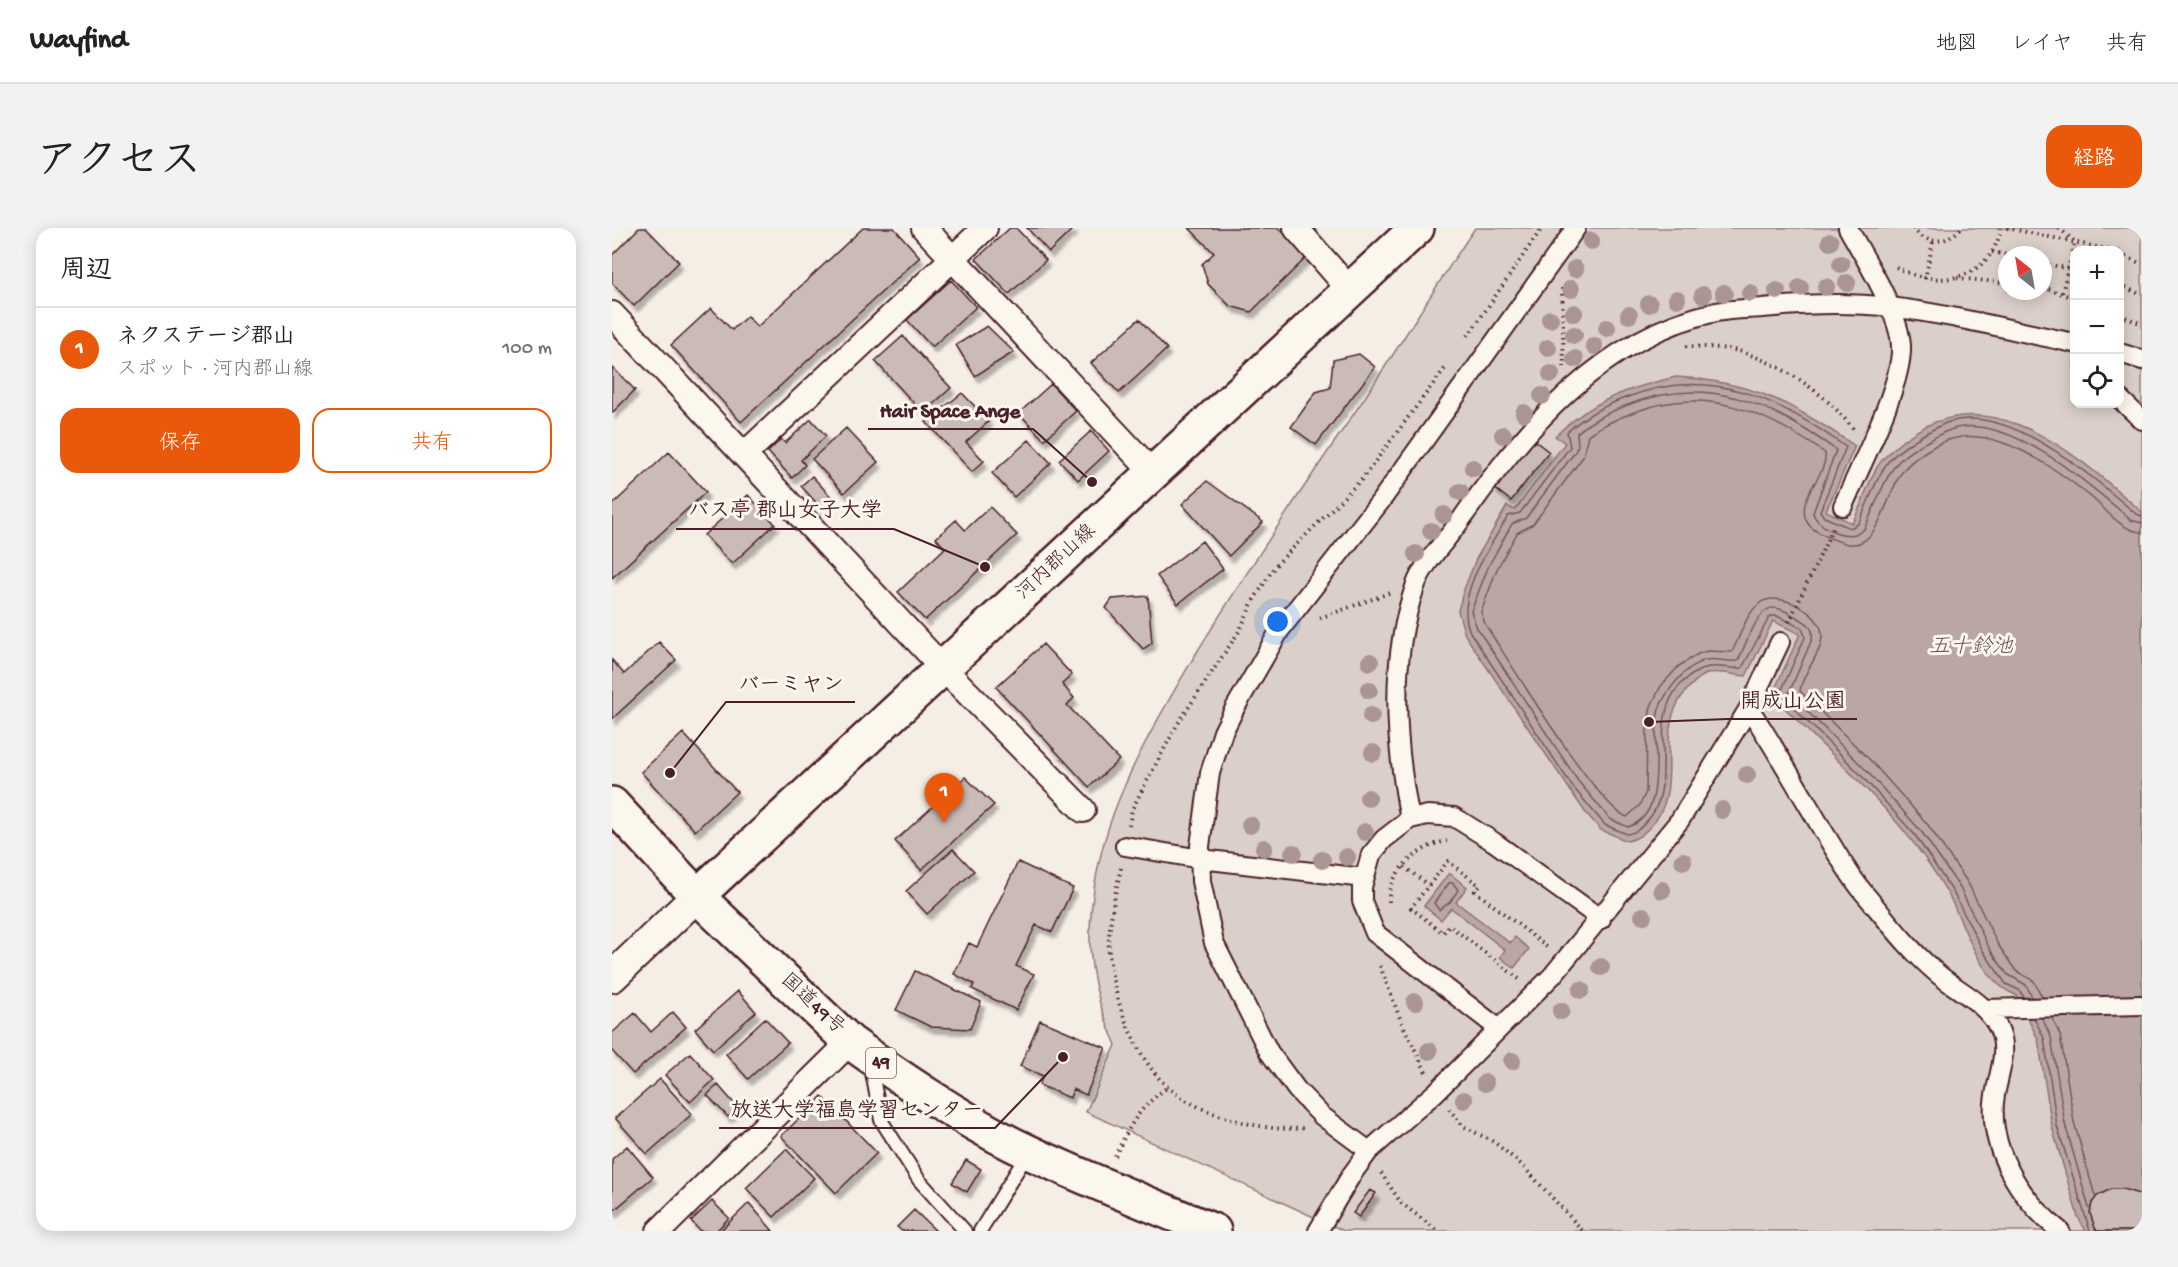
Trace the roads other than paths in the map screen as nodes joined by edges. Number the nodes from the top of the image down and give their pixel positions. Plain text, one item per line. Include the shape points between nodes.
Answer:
1 (924, 228) edge
2 (985, 228) edge
3 (1296, 228) edge
4 (1417, 228) edge
5 (1576, 228) edge
6 (1848, 228) edge
7 (952, 258) junction
8 (1350, 290) junction
9 (1889, 307) junction
10 (612, 314) edge
11 (2070, 343) edge
12 (2123, 354) edge
13 (2142, 360) edge
14 (2124, 403) edge
15 (2142, 420) edge
16 (744, 455) junction
17 (1154, 474) junction
18 (1843, 506) road end
19 (1780, 642) road end
20 (943, 668) junction
21 (1749, 708) junction
22 (612, 804) edge
23 (1083, 810) dead end
24 (1410, 819) junction
25 (1125, 846) road end
26 (1201, 859) junction
27 (1364, 878) junction
28 (697, 896) junction
29 (1601, 919) junction
30 (612, 977) edge
31 (2142, 1005) edge
32 (1986, 1009) junction
33 (1499, 1029) junction
34 (859, 1048) junction
35 (1029, 1151) junction
36 (1370, 1152) junction
37 (659, 1231) edge
38 (965, 1231) edge
39 (980, 1231) edge
40 (1214, 1231) edge
41 (1318, 1231) edge
42 (2060, 1231) edge

1 - 7 street
2 - 7 street
3 - 8 street
4 - 8 main road, 河内郡山線
5 - 26 street via 1380,502 1280,630 1223,732 1210,773
6 - 9 street
7 - 16 street
7 - 17 street
8 - 17 main road, 河内郡山線
9 - 11 street
9 - 18 street via 1901,345 1898,376
9 - 24 street via 1788,306 1716,312 1639,341 1584,378 1541,416 1415,584 1398,680 1400,754
10 - 16 street
12 - 13 street
14 - 15 street
16 - 20 street
17 - 20 main road, 河内郡山線
19 - 21 street
20 - 23 street
20 - 28 main road, 河内郡山線
21 - 29 street via 1680,820
21 - 32 street via 1862,890 1936,972
22 - 28 main road, 国道49号 / 49
24 - 27 street via 1371,855
24 - 29 street via 1428,815 1454,817
25 - 26 street
26 - 27 street
26 - 36 street via 1206,915 1214,942 1269,1053 1297,1090
27 - 33 street via 1362,901 1375,933
28 - 30 street
28 - 34 main road, 国道49号 / 49
29 - 33 street
31 - 32 street
32 - 42 street via 2002,1040 1994,1102 1994,1122 2002,1152 2024,1195
33 - 36 street
34 - 35 main road, 国道49号 / 49 via 949,1109
34 - 37 street
34 - 38 lane via 881,1120 920,1180
35 - 39 lane
35 - 40 main road, 国道49号 / 49
36 - 41 street

